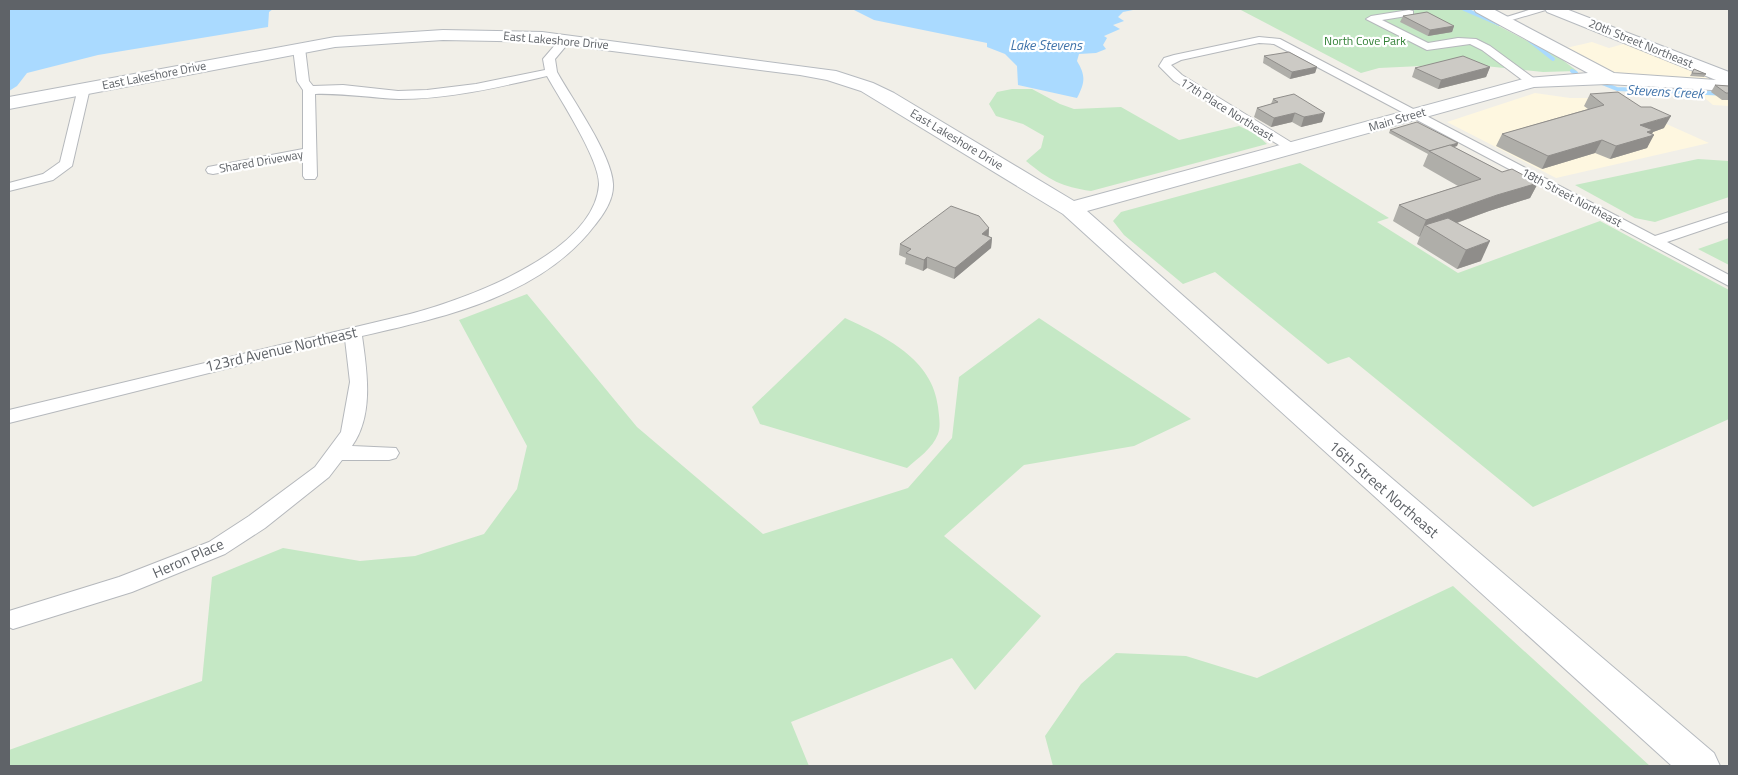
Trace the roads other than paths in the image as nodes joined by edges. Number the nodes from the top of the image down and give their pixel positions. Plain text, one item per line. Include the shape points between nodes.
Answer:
1 (1482, 9) edge
2 (1544, 9) edge
3 (1553, 9) edge
4 (1409, 12) dead end
5 (1505, 19) junction
6 (1270, 39) joint
7 (564, 40) junction
8 (299, 48) junction
9 (1165, 66) joint
10 (551, 72) junction
11 (1608, 77) junction
12 (1729, 78) edge
13 (1533, 82) junction
14 (1729, 86) edge
15 (84, 88) junction
16 (309, 90) junction
17 (9, 103) edge
18 (1414, 114) junction
19 (1292, 149) junction
20 (309, 152) junction
21 (61, 170) joint
22 (213, 170) dead end
23 (310, 176) dead end
24 (9, 187) edge
25 (1071, 209) junction
26 (1729, 216) edge
27 (1654, 241) junction
28 (1729, 280) edge
29 (353, 332) junction
30 (9, 416) edge
31 (338, 453) junction
32 (389, 454) dead end
33 (12, 619) dead end
34 (1700, 766) edge

1 - 5 main road
2 - 5 street
3 - 12 main road, 20th Street Northeast
4 - 13 street via 1371,19 1427,47 1458,41 1472,42 1486,48
5 - 11 main road
6 - 9 street via 1178,57
6 - 18 street, 18th Street Northeast
7 - 8 main road, East Lakeshore Drive via 505,35 443,35 369,38
7 - 10 street via 549,59
7 - 25 main road, East Lakeshore Drive via 800,70 830,75 867,87
8 - 15 main road, East Lakeshore Drive
8 - 16 street, Shared Driveway via 303,81
9 - 19 street, 17th Place Northeast via 1178,78
10 - 16 street via 476,88 427,94
10 - 29 street, 123rd Avenue Northeast via 602,165 606,185 598,210 586,228 546,263 510,284 439,311
11 - 13 main road, Main Street
11 - 14 main road, Main Street
13 - 18 main road, Main Street
15 - 17 main road, East Lakeshore Drive
15 - 21 street via 69,157
16 - 20 street, Shared Driveway
18 - 19 main road, Main Street
18 - 27 street, 18th Street Northeast
19 - 25 main road, Main Street
20 - 22 street, Shared Driveway
20 - 23 street, Shared Driveway
21 - 24 street via 45,178
25 - 34 main road, 16th Street Northeast
26 - 27 street
27 - 28 street, 18th Street Northeast
29 - 30 street, 123rd Avenue Northeast
29 - 31 street, Heron Place via 359,382 351,433
31 - 32 street
31 - 33 street, Heron Place via 322,472 217,548 124,585

